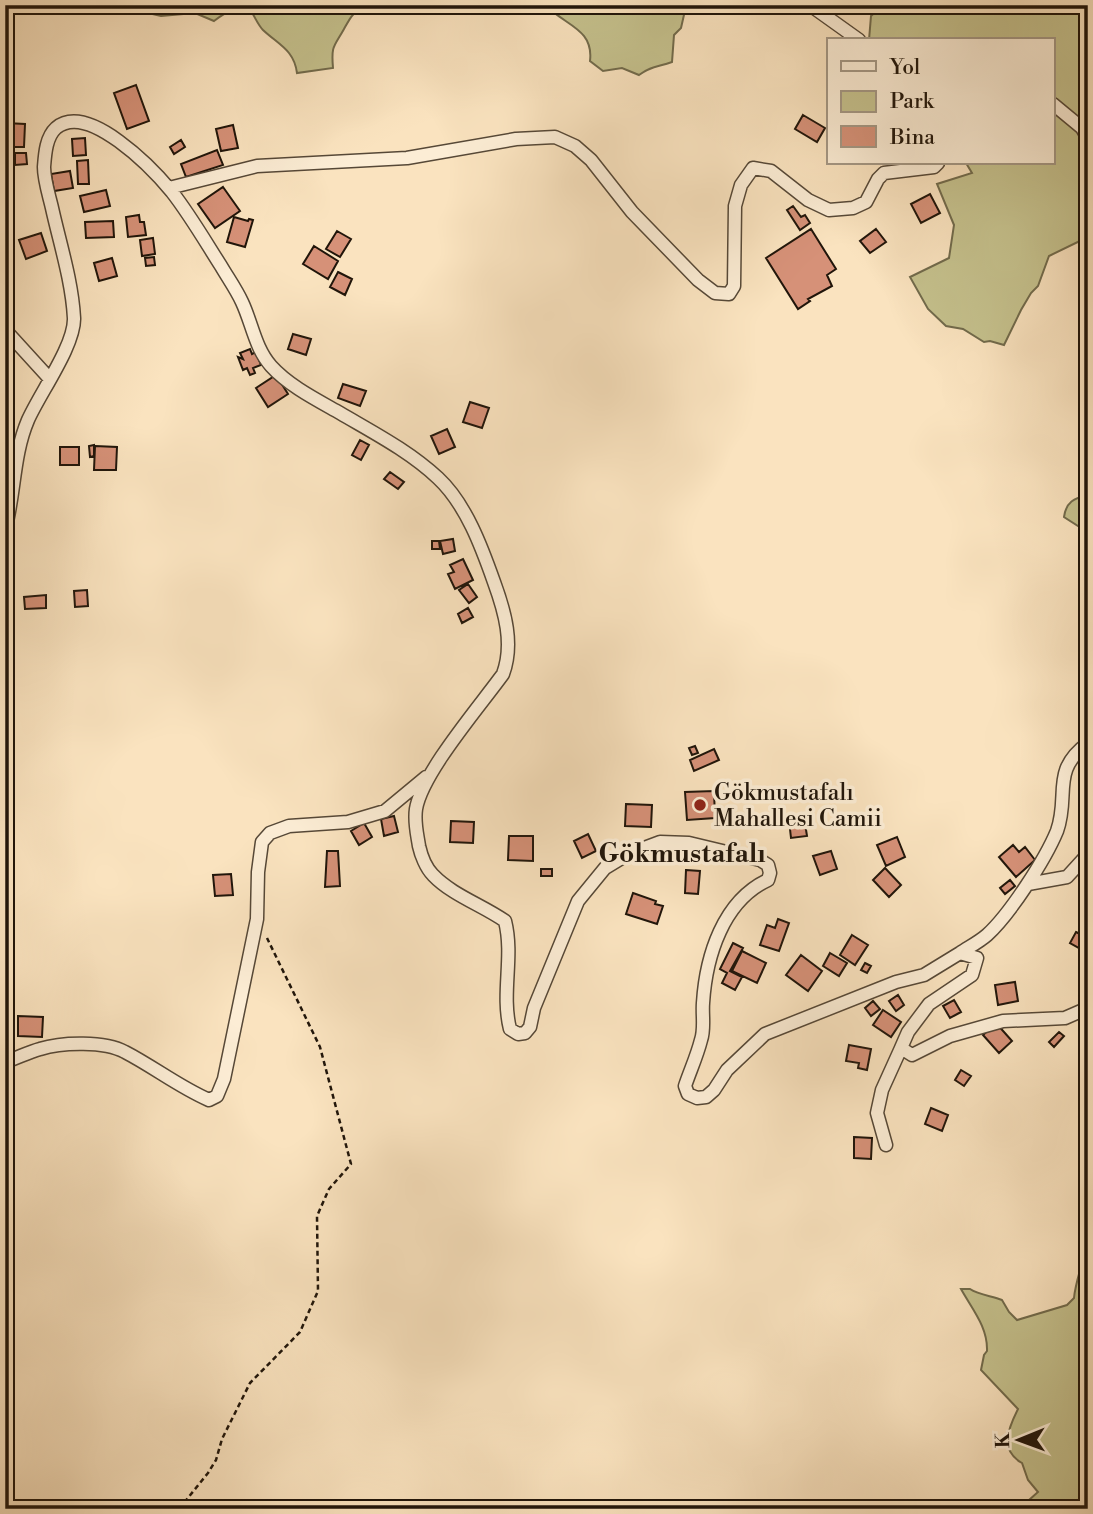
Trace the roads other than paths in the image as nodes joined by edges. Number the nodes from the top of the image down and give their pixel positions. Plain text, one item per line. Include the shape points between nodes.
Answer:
1 (810, 5) edge
2 (857, 38) edge
3 (1054, 105) edge
4 (1088, 139) edge
5 (937, 164) edge
6 (169, 188) junction
7 (5, 333) edge
8 (49, 378) junction
9 (5, 530) edge
10 (1088, 743) edge
11 (431, 772) junction
12 (1088, 855) edge
13 (1028, 884) junction
14 (960, 953) junction
15 (1088, 1008) edge
16 (901, 1048) junction
17 (5, 1062) edge
18 (886, 1145) dead end

1 - 2 street
3 - 4 street via 1082,128
5 - 6 street via 884,173 866,202 829,210 771,171 753,168 741,185 736,206 734,286 722,295 698,280 632,212 591,160 555,137 407,158 257,166
6 - 8 street via 111,135 92,124 72,121 56,128 47,144 44,170 75,322 69,344
6 - 11 street via 242,302 255,340 271,366 322,403 400,448 440,480 481,546 506,617 508,661
7 - 8 street
8 - 9 street via 27,422
10 - 13 street via 1067,764 1057,830
11 - 14 street via 416,806 421,852 430,873 447,887 505,921 509,940 506,1013 510,1029 518,1034 530,1027 578,901 605,868 660,842 689,843 768,865 768,880 754,887 728,914 714,943 703,1000 702,1038 685,1086 688,1094 697,1098 714,1090 727,1070 765,1034 924,975
11 - 17 street via 386,811 348,822 289,826 270,833 262,842 257,919 217,1097 209,1100 186,1090 109,1045 42,1048
12 - 13 street via 1067,877
13 - 14 street via 988,934
14 - 16 street via 977,958 972,975 929,1004
15 - 16 street via 1065,1018 1003,1021 950,1037 912,1055
16 - 18 street via 877,1112

